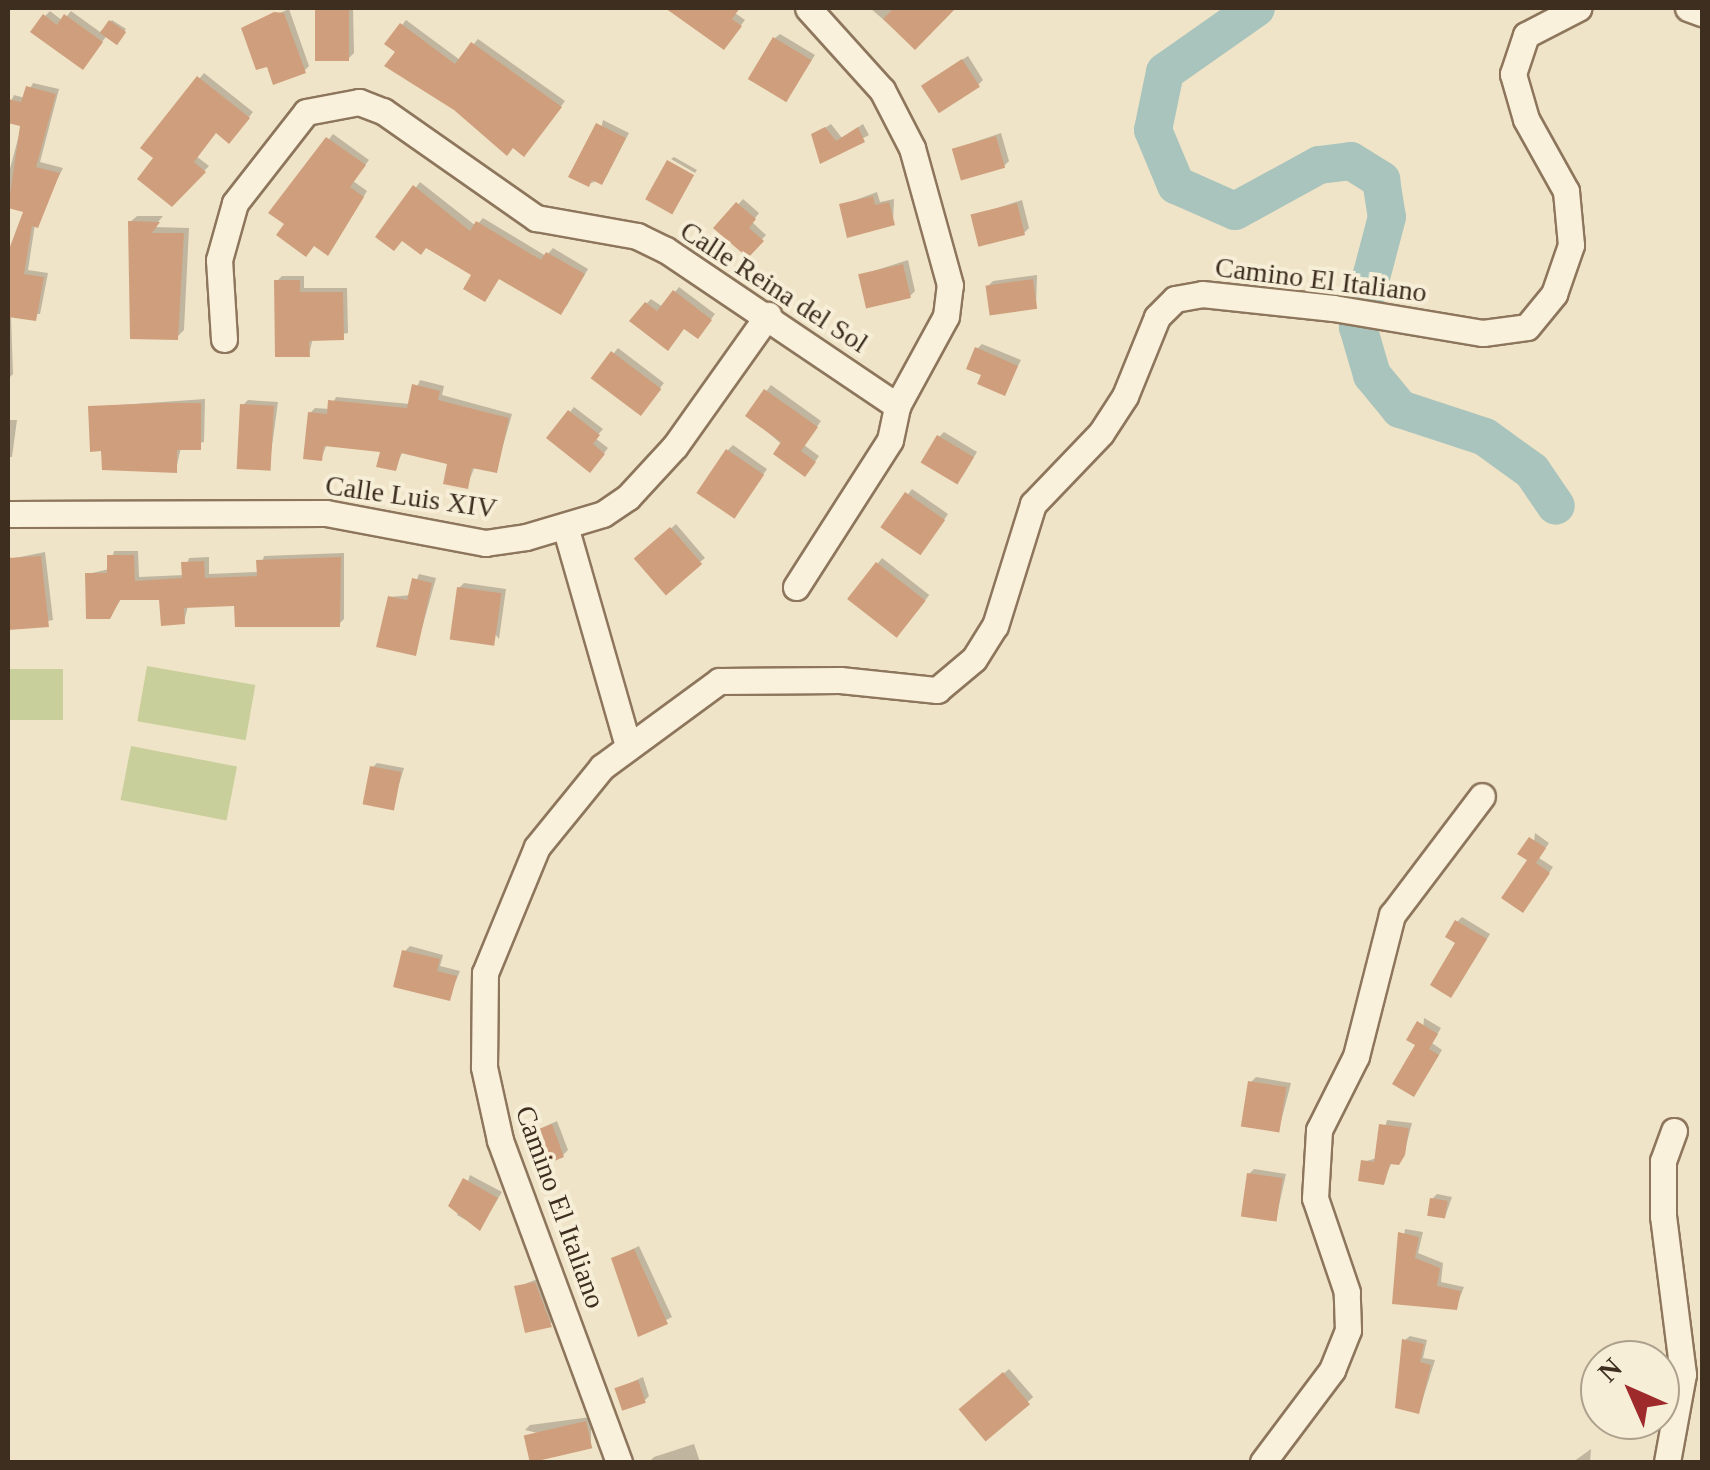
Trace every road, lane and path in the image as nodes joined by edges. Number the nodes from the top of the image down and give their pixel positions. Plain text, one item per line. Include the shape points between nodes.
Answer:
1 (808, 8) edge
2 (1578, 8) edge
3 (1688, 8) edge
4 (1702, 13) edge
5 (768, 315) junction
6 (224, 340) dead end
7 (897, 406) junction
8 (8, 514) edge
9 (565, 526) junction
10 (796, 587) dead end
11 (628, 744) junction
12 (1482, 796) dead end
13 (1674, 1131) dead end
14 (618, 1462) edge
15 (1264, 1462) edge
16 (1667, 1462) edge

1 - 7 street via 844,42 897,119 918,166 950,285 946,316
2 - 11 street, Camino El Italiano via 1526,35 1512,74 1526,119 1566,191 1571,245 1554,294 1526,328 1483,332 1333,308 1202,294 1176,299 1157,317 1126,396 1101,433 1033,504 995,626 974,658 936,690 840,680 719,681
3 - 4 street
5 - 6 street, Calle Reina del Sol via 638,236 536,218 383,112 335,103 306,112 234,203 219,260
5 - 7 street, Calle Reina del Sol
5 - 9 street, Calle Luis XIV via 657,468 603,514
7 - 10 street via 877,466
8 - 9 street, Calle Luis XIV via 326,512 485,543
9 - 11 street
11 - 14 street, Camino El Italiano via 555,820 520,880 492,944 482,1036 500,1140
12 - 15 street via 1406,891 1381,941 1359,1045 1315,1152 1315,1198 1348,1292 1348,1330 1332,1370
13 - 16 street via 1664,1161 1663,1216 1682,1374

